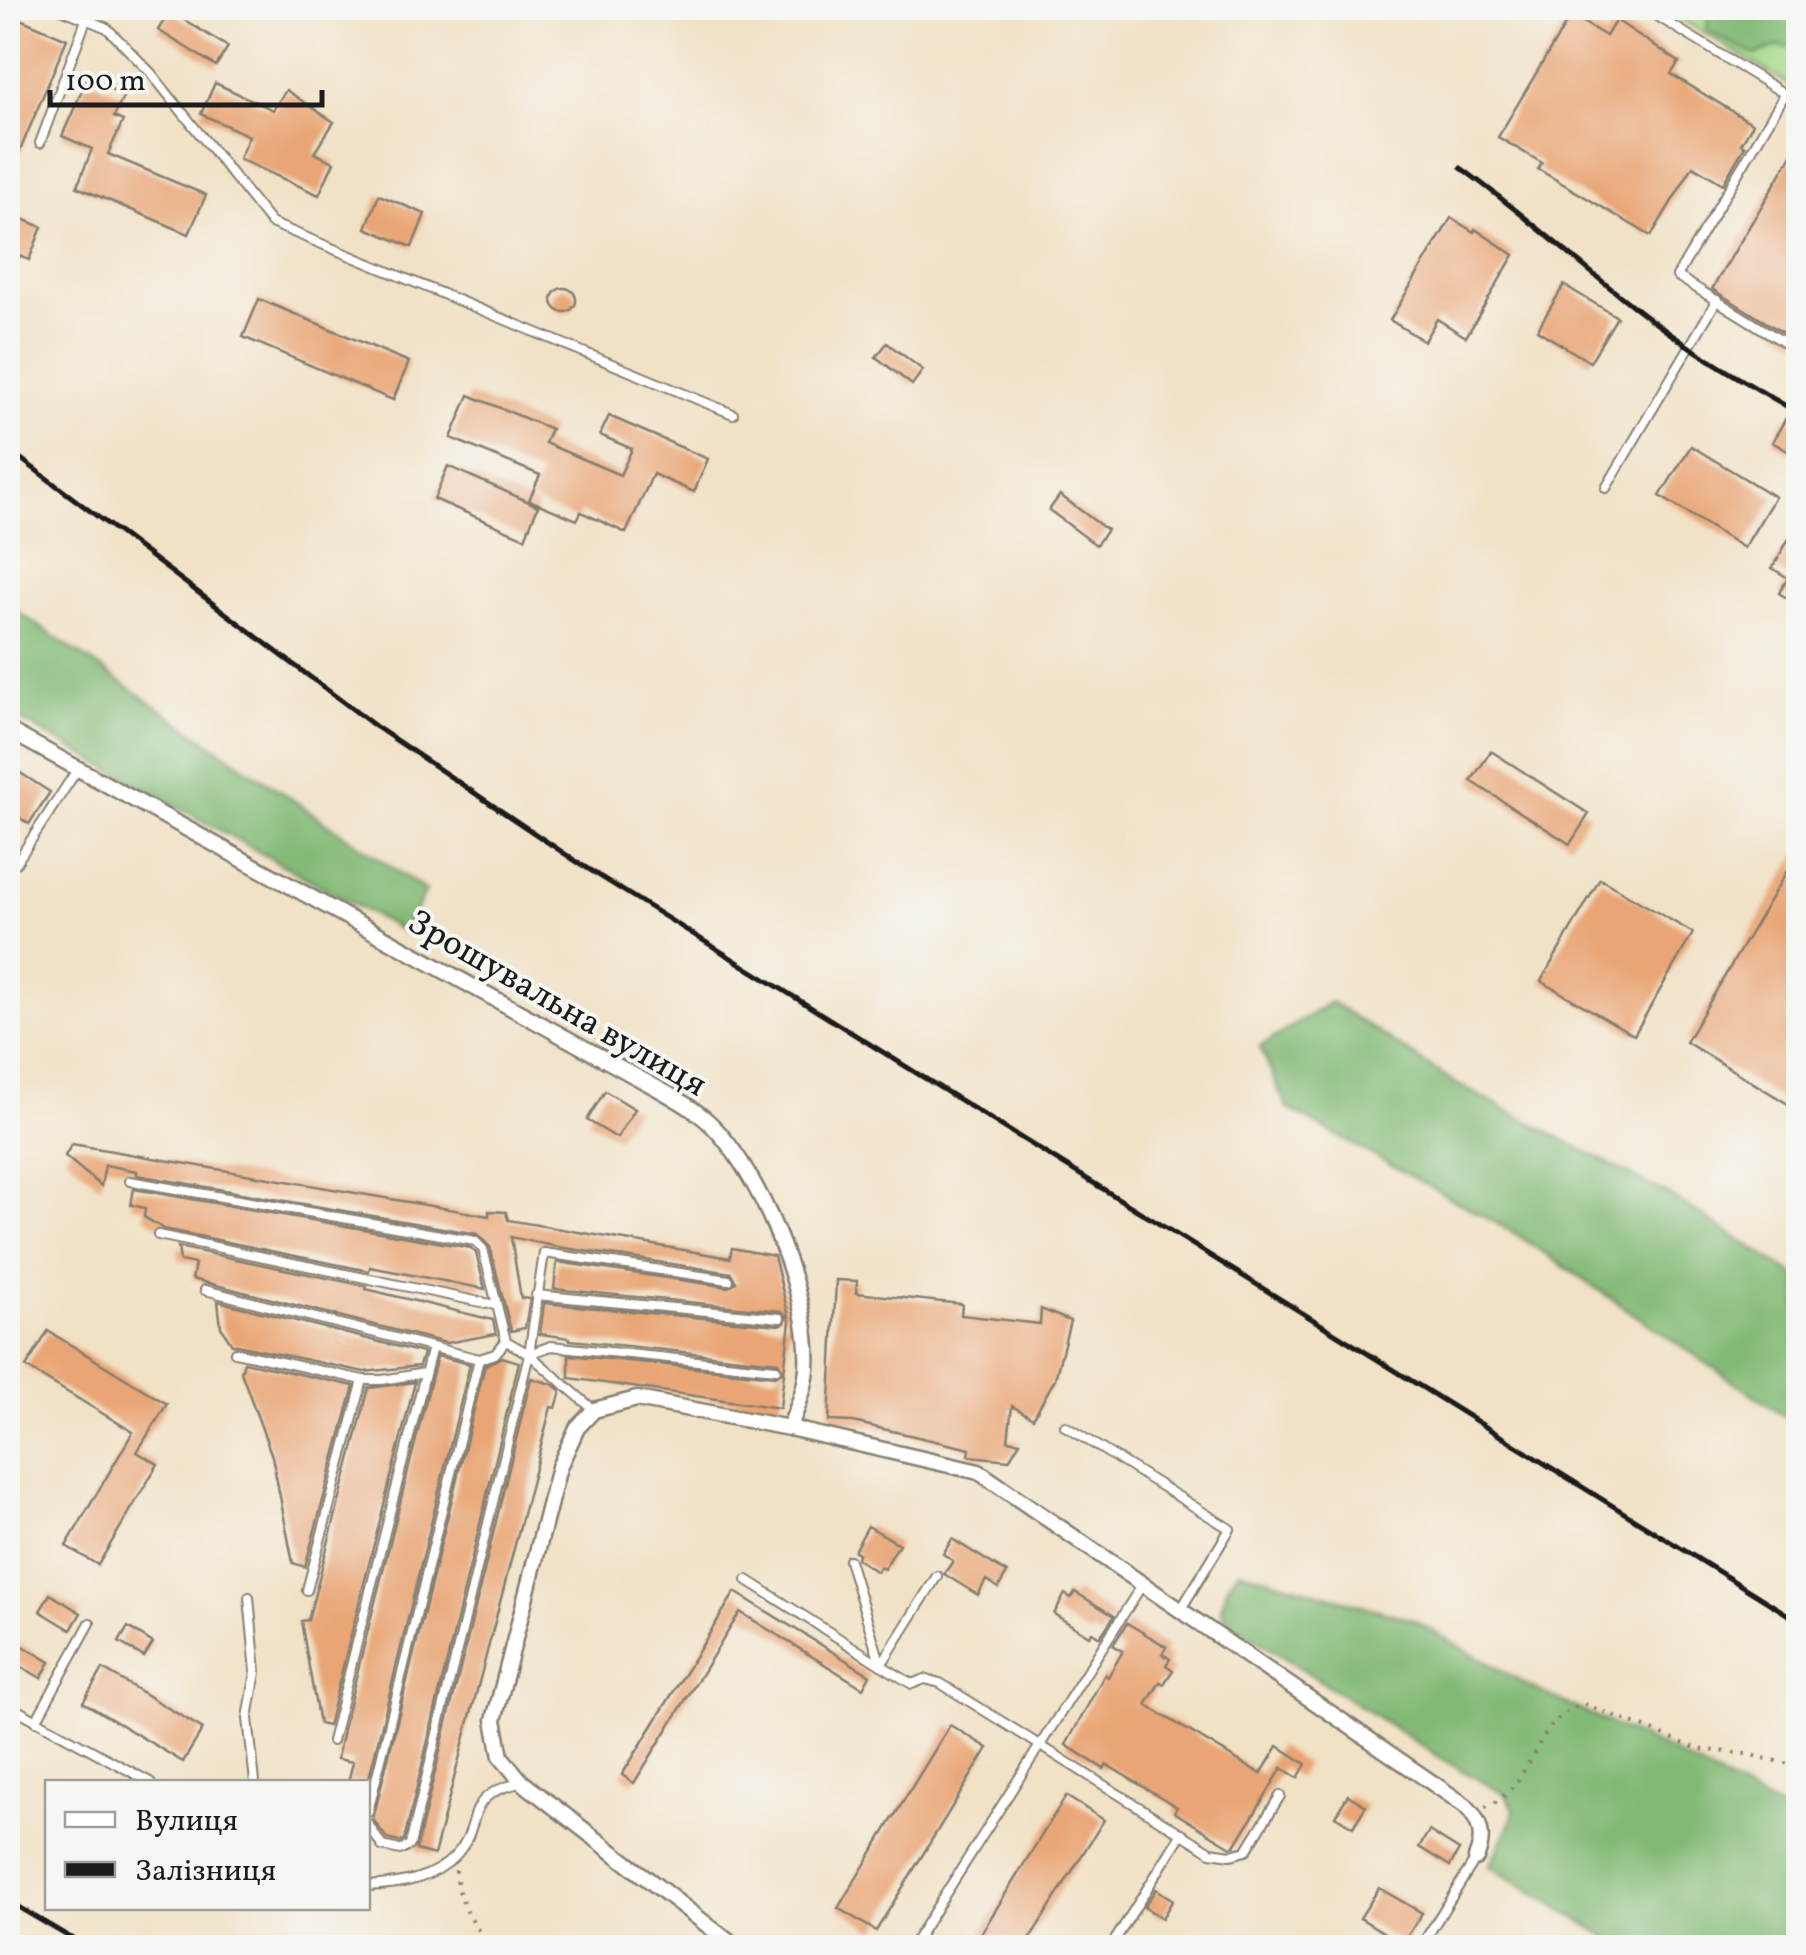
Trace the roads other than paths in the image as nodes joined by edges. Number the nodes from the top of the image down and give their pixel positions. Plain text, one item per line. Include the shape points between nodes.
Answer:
1 (59, 8) edge
2 (1644, 8) edge
3 (86, 20) junction
4 (1785, 94) junction
5 (1798, 102) edge
6 (40, 143) dead end
7 (1717, 300) junction
8 (1798, 351) edge
9 (733, 414) dead end
10 (1606, 488) dead end
11 (8, 730) edge
12 (77, 770) junction
13 (8, 858) edge
14 (130, 1181) dead end
15 (158, 1236) dead end
16 (728, 1280) dead end
17 (205, 1290) dead end
18 (536, 1294) junction
19 (495, 1305) junction
20 (780, 1318) dead end
21 (506, 1340) junction
22 (432, 1348) junction
23 (236, 1352) dead end
24 (529, 1354) junction
25 (479, 1359) junction
26 (776, 1369) dead end
27 (426, 1373) junction
28 (362, 1380) junction
29 (594, 1410) junction
30 (1065, 1426) dead end
31 (788, 1428) junction
32 (848, 1560) dead end
33 (938, 1576) dead end
34 (747, 1580) dead end
35 (1144, 1583) junction
36 (308, 1590) dead end
37 (250, 1597) dead end
38 (1181, 1609) junction
39 (90, 1623) dead end
40 (880, 1665) junction
41 (8, 1705) edge
42 (36, 1721) junction
43 (332, 1741) dead end
44 (1040, 1745) junction
45 (146, 1780) edge
46 (255, 1780) edge
47 (522, 1782) junction
48 (1280, 1796) dead end
49 (370, 1804) edge
50 (370, 1827) edge
51 (1182, 1833) junction
52 (1476, 1858) joint
53 (370, 1886) edge
54 (737, 1948) edge
55 (910, 1948) edge
56 (1110, 1948) edge
57 (1420, 1948) edge

1 - 3 lane
2 - 4 lane
3 - 6 lane
3 - 9 lane via 107,28 150,73 271,222
4 - 5 lane
4 - 7 lane via 1677,276
7 - 8 lane
7 - 10 lane
11 - 12 street, Зрошувальна вулиця
12 - 13 lane via 16,863
12 - 31 street, Зрошувальна вулиця via 704,1118 764,1206 795,1280 806,1375
14 - 19 lane via 475,1241 484,1249
15 - 19 lane
16 - 18 lane via 544,1253
17 - 22 lane
18 - 20 lane
18 - 24 lane
19 - 21 lane
21 - 24 lane
21 - 25 lane via 495,1354
22 - 25 lane
22 - 27 lane
23 - 28 lane
24 - 26 lane via 551,1346
24 - 29 lane
24 - 50 lane via 410,1845 382,1846
25 - 49 lane
27 - 28 lane
27 - 43 lane
28 - 36 lane
29 - 31 street via 636,1399
29 - 47 street via 558,1467 494,1720 501,1756
30 - 38 lane via 1230,1530
31 - 35 street via 979,1472
32 - 40 lane
33 - 40 lane
34 - 40 lane
35 - 38 street
35 - 44 lane
37 - 46 lane via 256,1672 248,1718
38 - 52 street via 1466,1806 1481,1832
39 - 42 lane
40 - 44 lane via 912,1684 940,1683
41 - 42 lane
42 - 45 lane
44 - 51 lane
44 - 55 lane
47 - 53 lane via 495,1788 476,1810 456,1856 427,1876
47 - 54 street
48 - 51 lane via 1246,1852 1211,1852
51 - 56 lane
52 - 57 lane

